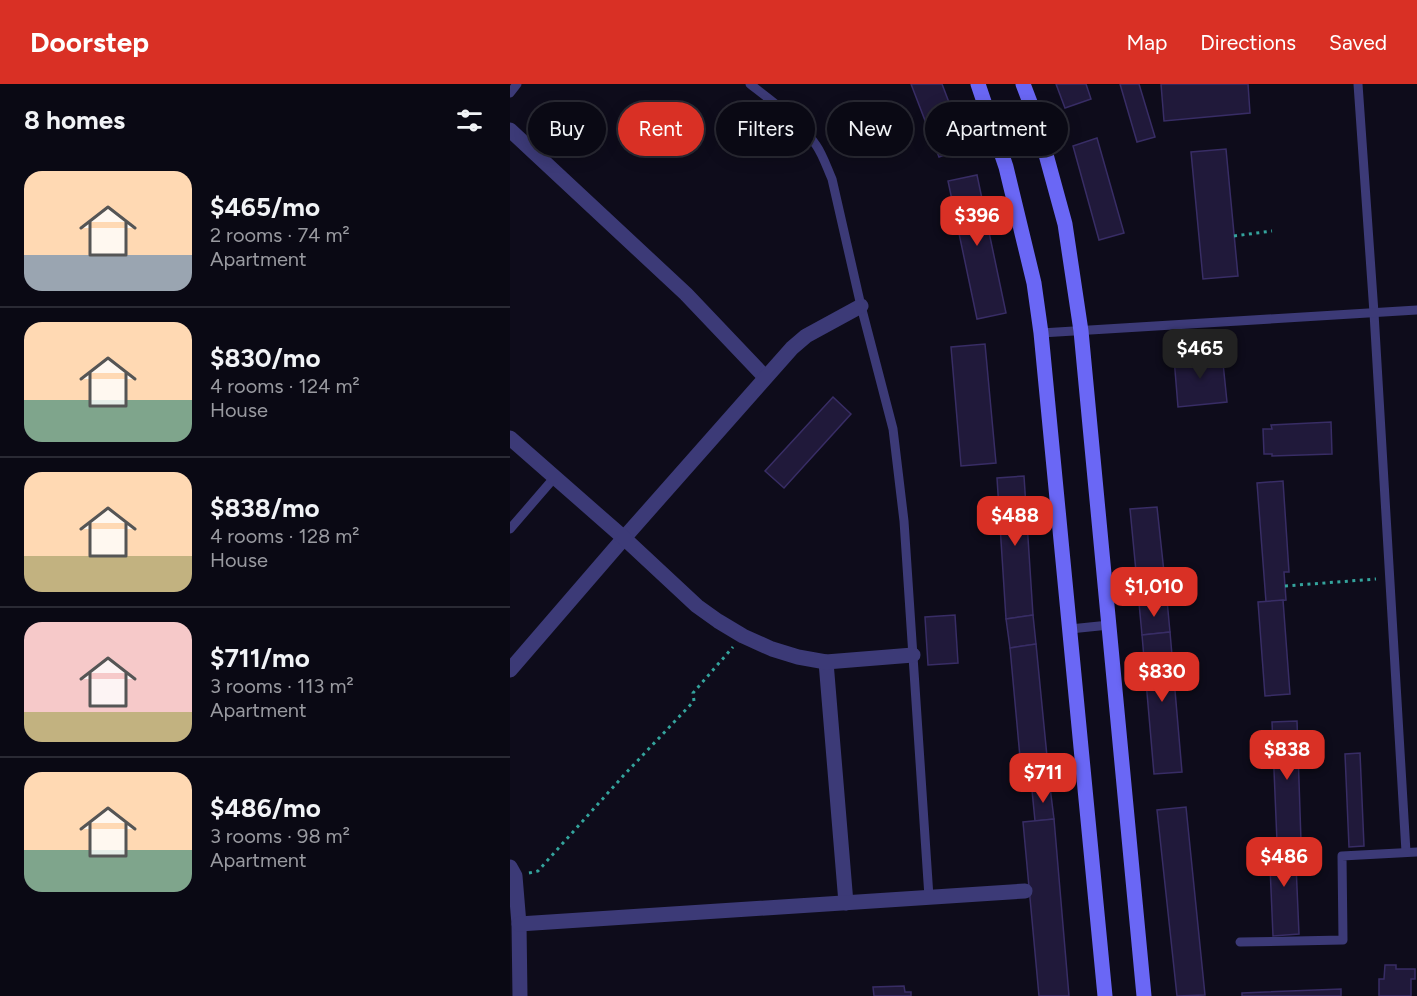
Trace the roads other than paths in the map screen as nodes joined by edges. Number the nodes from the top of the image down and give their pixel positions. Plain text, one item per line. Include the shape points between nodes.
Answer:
1 (517, 84) edge
2 (750, 84) edge
3 (978, 84) edge
4 (1023, 84) edge
5 (1358, 84) edge
6 (510, 93) edge
7 (510, 130) edge
8 (861, 306) junction
9 (1417, 310) edge
10 (1374, 313) junction
11 (1081, 332) junction
12 (1041, 333) junction
13 (765, 377) junction
14 (510, 438) edge
15 (554, 478) junction
16 (510, 529) edge
17 (624, 538) junction
18 (1109, 625) junction
19 (1070, 629) junction
20 (913, 655) junction
21 (825, 662) junction
22 (510, 670) edge
23 (1406, 852) junction
24 (1417, 852) edge
25 (513, 872) edge
26 (1024, 891) dead end
27 (929, 897) junction
28 (846, 903) junction
29 (519, 924) junction
30 (1240, 942) dead end
31 (520, 996) edge
32 (1105, 996) edge
33 (1144, 996) edge

1 - 6 lane
2 - 8 lane via 798,124 825,160
3 - 12 main road via 1006,167 1034,283
4 - 11 main road via 1065,224
5 - 10 lane
7 - 13 street via 686,294
8 - 13 street via 806,336
8 - 20 lane via 893,429
9 - 10 lane
10 - 11 lane
10 - 23 lane
11 - 12 lane
11 - 18 main road
12 - 19 main road
13 - 17 street
14 - 15 street
15 - 16 lane
15 - 17 street
17 - 21 street via 697,606 742,636 789,654
17 - 22 street
18 - 19 lane
18 - 33 main road
19 - 32 main road
20 - 21 street
20 - 27 lane
21 - 28 street
23 - 24 lane
23 - 30 lane via 1341,856 1343,940
25 - 29 street
26 - 27 street
27 - 28 street
28 - 29 street
29 - 31 street

